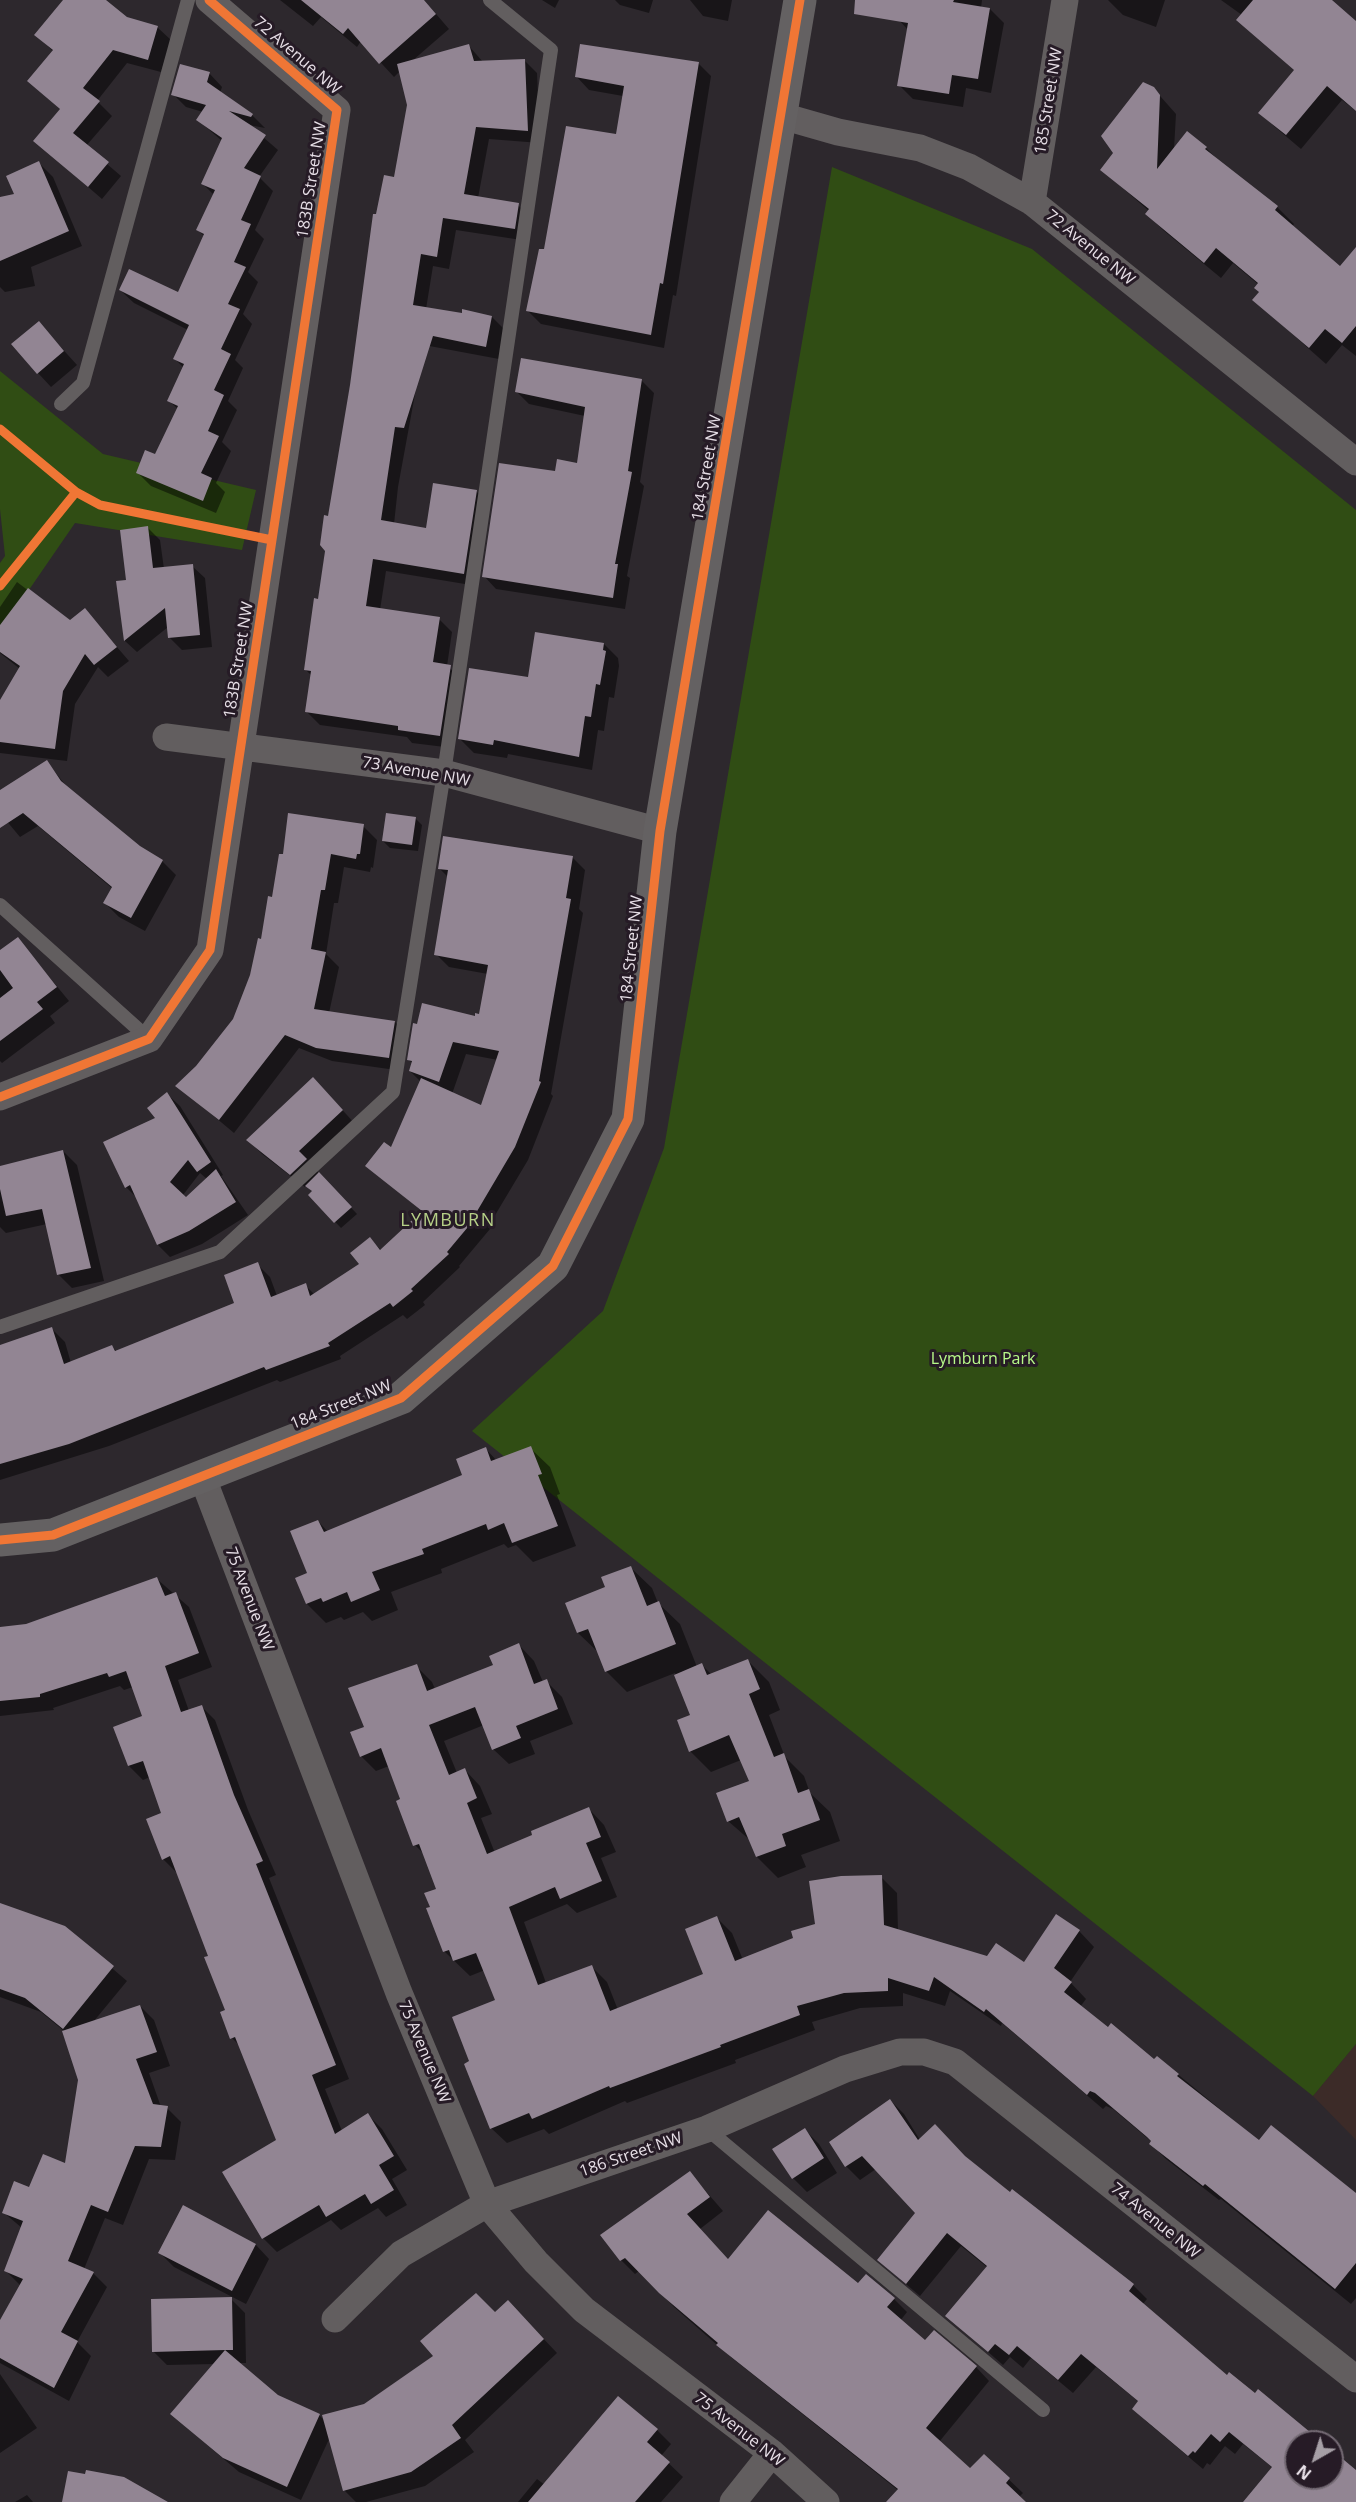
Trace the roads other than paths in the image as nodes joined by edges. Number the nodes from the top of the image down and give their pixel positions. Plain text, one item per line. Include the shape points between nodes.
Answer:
1 (188, 0) edge
2 (209, 0) edge
3 (489, 0) edge
4 (800, 0) edge
5 (1065, 0) edge
6 (337, 110) joint
7 (782, 116) junction
8 (1032, 202) junction
9 (61, 404) dead end
10 (1356, 462) edge
11 (166, 737) dead end
12 (241, 745) junction
13 (444, 773) junction
14 (660, 831) junction
15 (0, 905) edge
16 (149, 1039) junction
17 (0, 1097) edge
18 (0, 1327) edge
19 (202, 1476) junction
20 (0, 1540) edge
21 (955, 2062) joint
22 (707, 2129) junction
23 (488, 2204) junction
24 (335, 2319) dead end
25 (1356, 2379) edge
26 (1043, 2410) dead end
27 (772, 2453) junction
28 (733, 2502) edge
29 (826, 2502) edge

1 - 9 lane via 83,383
2 - 6 street, 72 Avenue NW
3 - 13 lane via 551,51
4 - 7 street, 184 Street NW
5 - 8 street, 185 Street NW
6 - 12 street, 183B Street NW
7 - 8 street, 72 Avenue NW via 920,148 969,167
7 - 14 street, 184 Street NW
8 - 10 street, 72 Avenue NW
11 - 12 street, 73 Avenue NW
12 - 13 street, 73 Avenue NW
12 - 16 street, 183B Street NW via 210,950
13 - 14 street, 73 Avenue NW
13 - 18 lane via 393,1092 220,1252
14 - 19 street, 184 Street NW via 628,1119 553,1266 401,1398
15 - 16 lane
16 - 17 street
19 - 20 street, 184 Street NW via 53,1535
19 - 23 street, 75 Avenue NW via 399,1993
21 - 22 street, 186 Street NW via 924,2052 900,2052 845,2069
21 - 25 street, 74 Avenue NW
22 - 23 street, 186 Street NW
22 - 26 lane
23 - 24 street, 186 Street NW via 402,2254
23 - 27 street, 75 Avenue NW via 536,2262 584,2310
27 - 28 street
27 - 29 street, 75 Avenue NW

